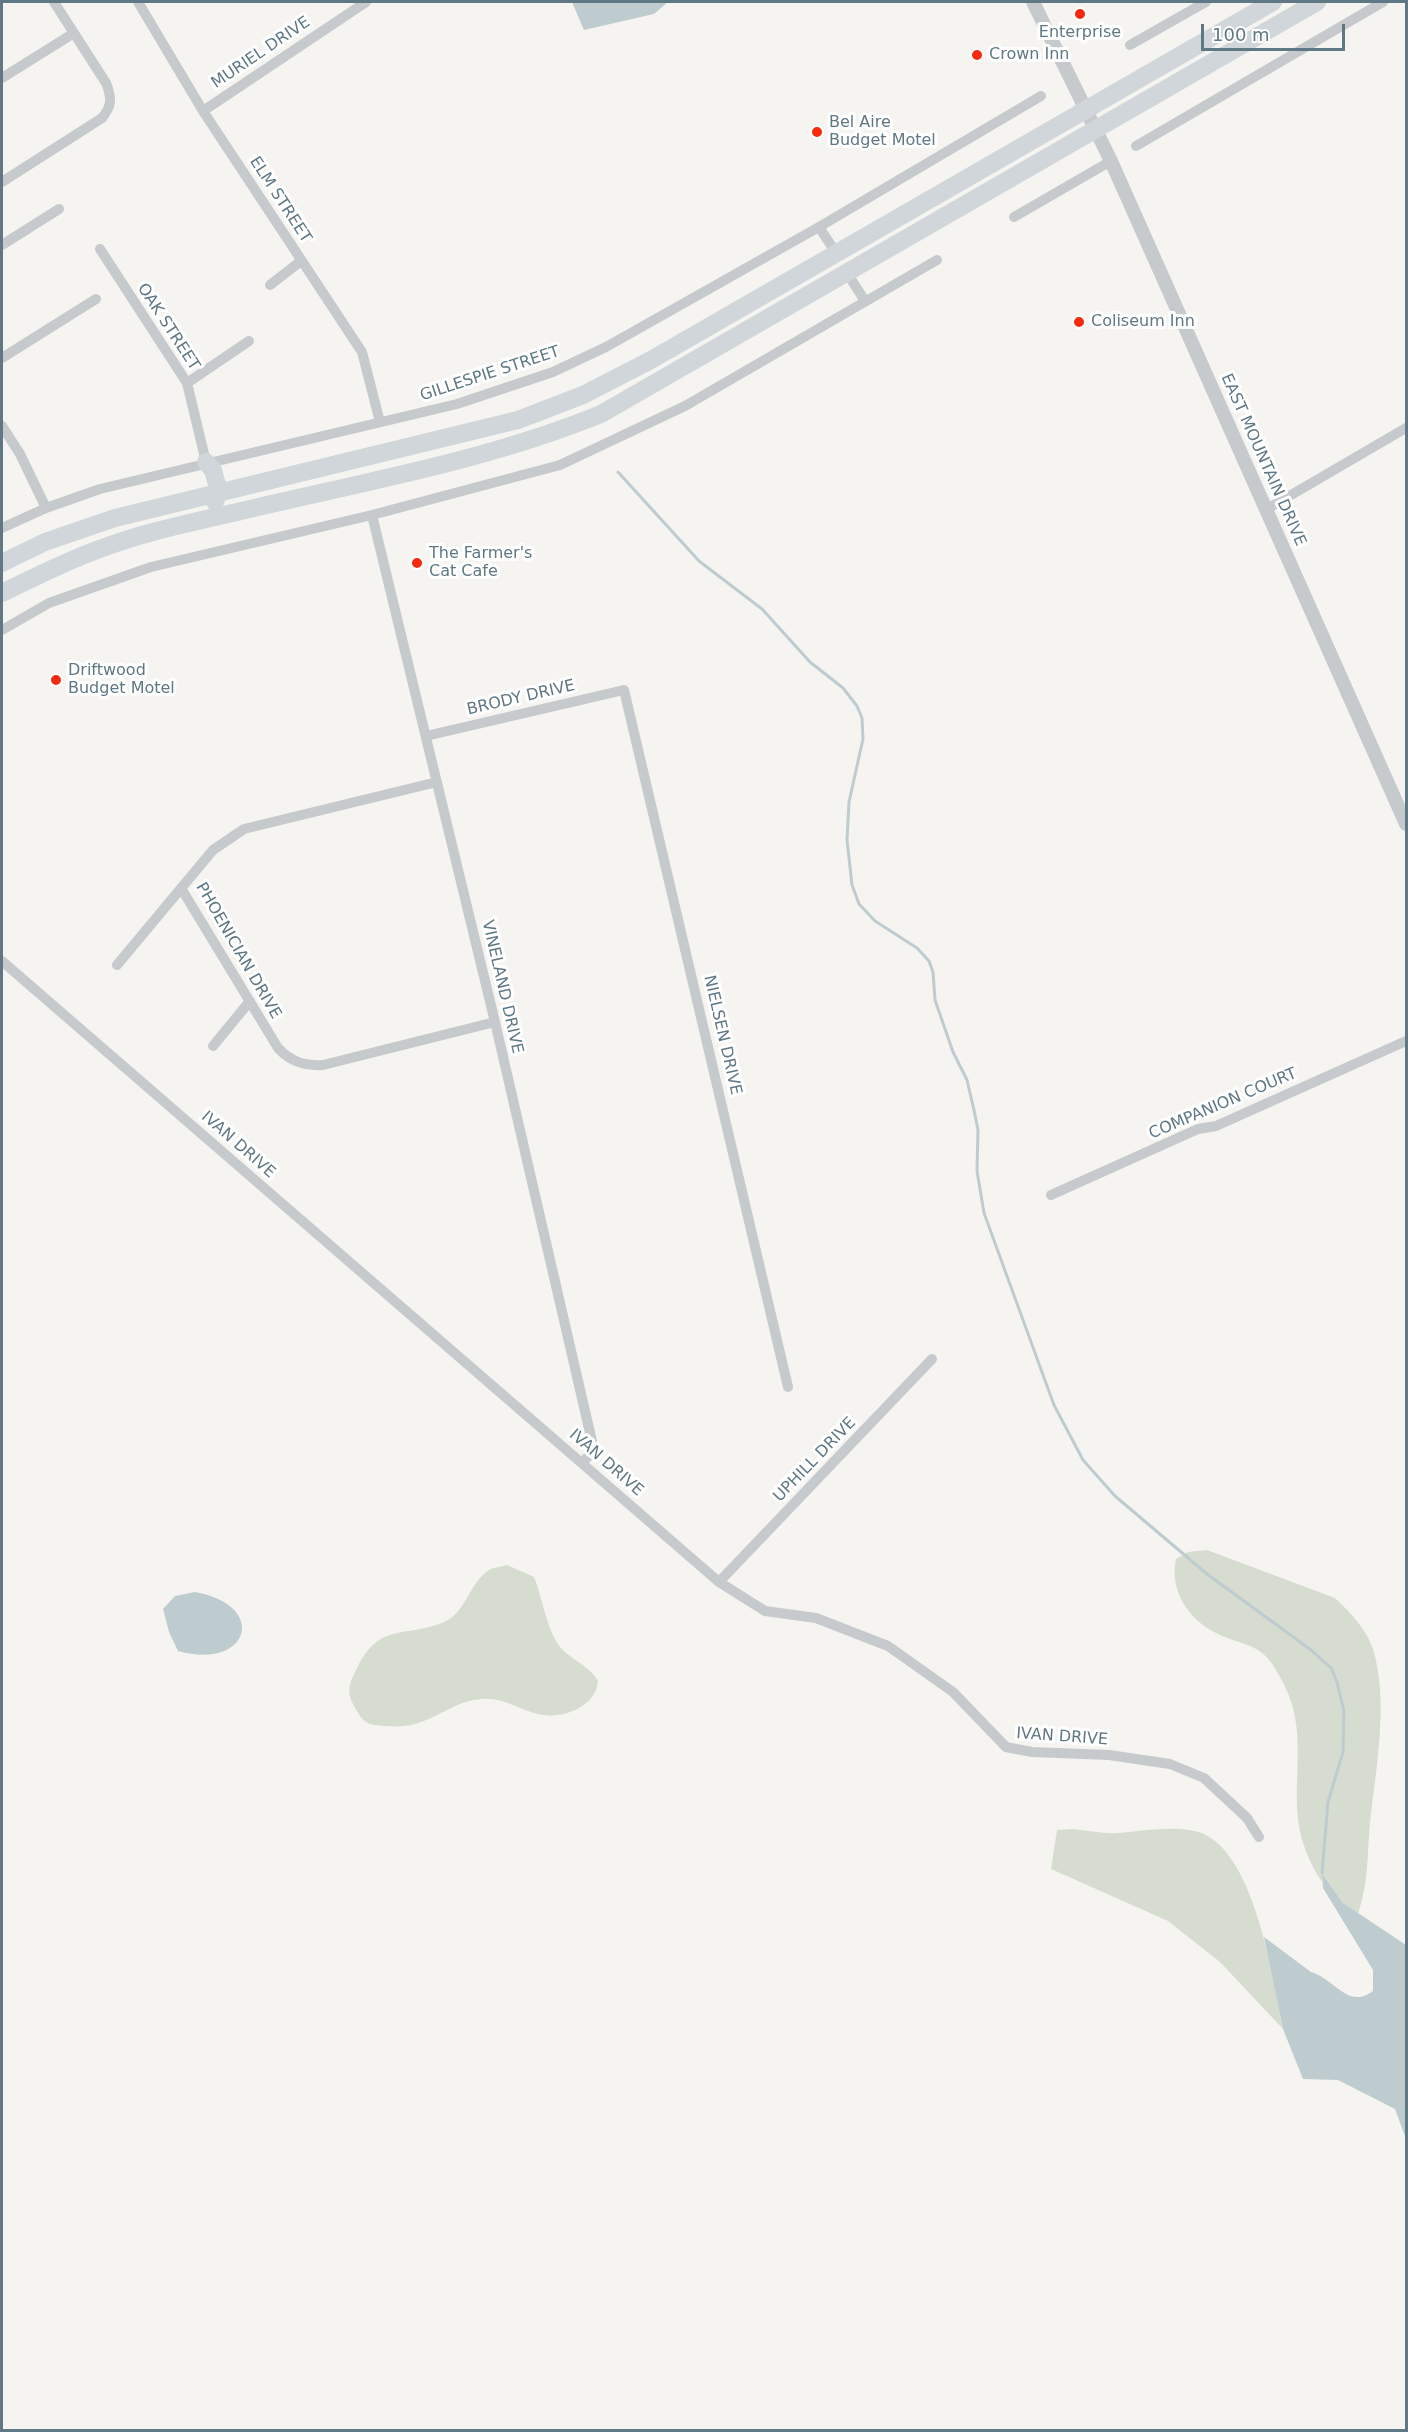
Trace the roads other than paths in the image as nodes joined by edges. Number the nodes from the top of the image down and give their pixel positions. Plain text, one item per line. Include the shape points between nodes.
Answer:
1 (54, 2) edge
2 (138, 2) edge
3 (366, 2) edge
4 (1033, 2) edge
5 (1206, 2) edge
6 (1273, 2) edge
7 (1317, 2) edge
8 (1383, 2) edge
9 (74, 33) junction
10 (1130, 45) dead end
11 (2, 78) edge
12 (1041, 96) dead end
13 (203, 111) junction
14 (1084, 111) junction
15 (1094, 129) junction
16 (1136, 146) dead end
17 (1110, 161) junction
18 (988, 166) junction
19 (2, 182) edge
20 (59, 208) dead end
21 (1014, 216) dead end
22 (819, 227) junction
23 (2, 245) edge
24 (100, 249) dead end
25 (836, 253) junction
26 (938, 260) dead end
27 (301, 261) junction
28 (847, 273) junction
29 (270, 285) dead end
30 (96, 299) dead end
31 (865, 301) junction
32 (249, 341) dead end
33 (2, 358) edge
34 (187, 383) junction
35 (380, 422) junction
36 (2, 426) edge
37 (1407, 428) edge
38 (207, 464) junction
39 (219, 492) junction
40 (201, 496) junction
41 (46, 508) junction
42 (1267, 509) junction
43 (372, 515) junction
44 (2, 528) edge
45 (2, 563) edge
46 (2, 582) edge
47 (2, 593) edge
48 (2, 630) edge
49 (624, 690) joint
50 (426, 736) junction
51 (437, 782) junction
52 (1407, 824) edge
53 (181, 888) junction
54 (2, 961) edge
55 (117, 965) dead end
56 (250, 1001) junction
57 (495, 1022) junction
58 (1407, 1041) edge
59 (213, 1046) dead end
60 (1051, 1195) dead end
61 (932, 1359) dead end
62 (788, 1387) dead end
63 (583, 1462) junction
64 (719, 1582) junction
65 (1259, 1836) dead end

1 - 9 street
2 - 13 street, ELM STREET
3 - 13 street, MURIEL DRIVE
4 - 14 street, EAST MOUNTAIN DRIVE
5 - 10 street
6 - 14 highway
7 - 15 highway
8 - 16 street
9 - 11 street
9 - 19 street via 106,83 111,97 109,110
12 - 22 street, GILLESPIE STREET
13 - 27 street, ELM STREET
14 - 15 street, EAST MOUNTAIN DRIVE
14 - 18 highway
15 - 17 street, EAST MOUNTAIN DRIVE
15 - 28 highway
17 - 21 street
17 - 42 street, EAST MOUNTAIN DRIVE
18 - 25 highway
18 - 28 highway via 939,204 848,260
20 - 23 street
22 - 25 street
22 - 35 street, GILLESPIE STREET via 606,347 553,372 457,404
24 - 34 street, OAK STREET
25 - 39 highway via 614,380 551,409 474,432
26 - 31 street
27 - 29 street
27 - 35 street, ELM STREET via 362,352
28 - 31 street
28 - 47 highway via 638,394 555,432 482,455 122,541
30 - 33 street
31 - 43 street via 685,406 560,465
32 - 34 street
34 - 38 street, OAK STREET
35 - 38 street, GILLESPIE STREET
36 - 41 street
37 - 42 street
38 - 39 highway via 213,470
38 - 40 highway
38 - 41 street, GILLESPIE STREET via 100,489
39 - 40 highway
39 - 46 highway via 216,501 204,509 94,539 50,556
40 - 45 highway via 78,530
41 - 44 street, GILLESPIE STREET
42 - 52 street, EAST MOUNTAIN DRIVE
43 - 48 street via 109,580 49,603
43 - 50 street, VINELAND DRIVE
49 - 50 street, BRODY DRIVE
49 - 62 street, NIELSEN DRIVE
50 - 51 street, VINELAND DRIVE
51 - 53 street, PHOENICIAN DRIVE via 244,829 218,845
51 - 57 street, VINELAND DRIVE
53 - 55 street
53 - 56 street, PHOENICIAN DRIVE
54 - 63 street, IVAN DRIVE
56 - 57 street, PHOENICIAN DRIVE via 284,1055 312,1065
56 - 59 street
57 - 63 street, VINELAND DRIVE via 594,1450
58 - 60 street, COMPANION COURT
61 - 64 street, UPHILL DRIVE
63 - 64 street, IVAN DRIVE
64 - 65 street, IVAN DRIVE via 765,1611 816,1618 888,1646 953,1692 1006,1747 1170,1764 1204,1778 1247,1818

